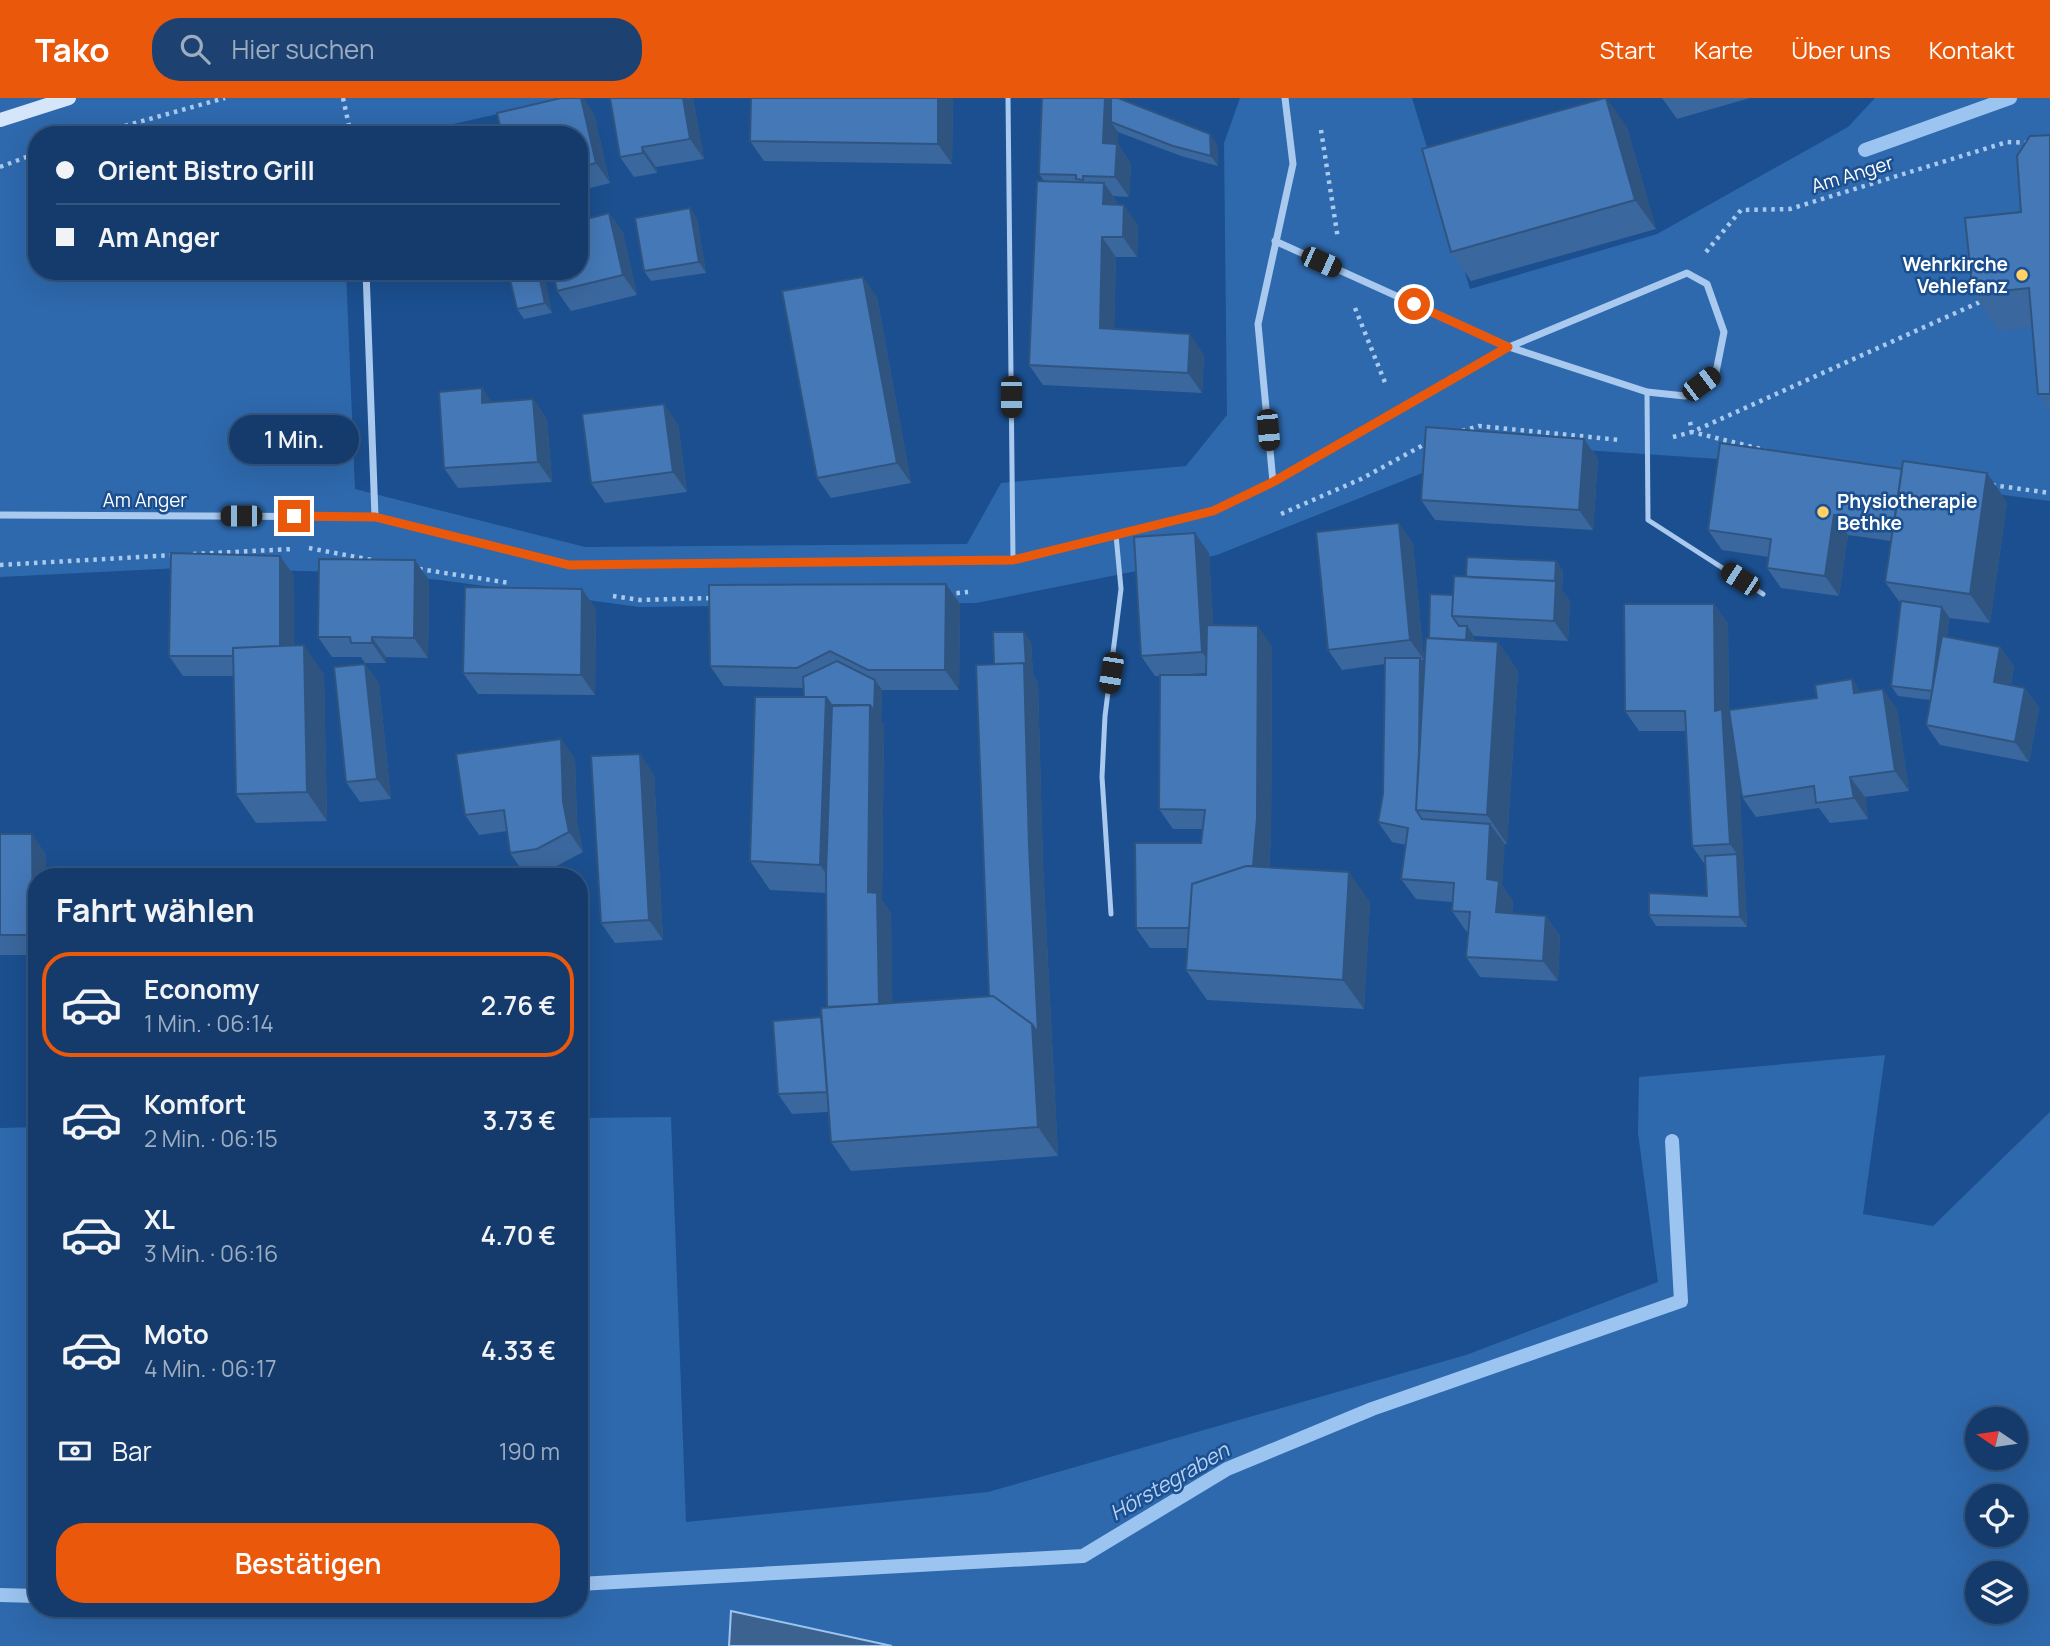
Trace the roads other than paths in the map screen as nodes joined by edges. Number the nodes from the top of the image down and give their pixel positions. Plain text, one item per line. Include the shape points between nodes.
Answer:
1 (69, 98) edge
2 (1008, 98) edge
3 (1285, 98) edge
4 (0, 120) edge
5 (1275, 241) junction
6 (366, 280) edge
7 (1508, 347) junction
8 (1647, 392) junction
9 (1273, 482) junction
10 (0, 515) edge
11 (375, 517) junction
12 (1116, 535) junction
13 (1013, 560) junction
14 (1763, 594) dead end
15 (1111, 914) dead end

1 - 4 main road
2 - 13 lane
3 - 5 street via 1293,164
5 - 7 street
5 - 9 street via 1258,324
6 - 11 street
7 - 8 street
7 - 8 street, Am Anger via 1687,273 1707,284 1724,332 1716,372 1685,396
7 - 9 street, Am Anger
8 - 14 lane via 1648,520
9 - 12 street, Am Anger via 1213,511
10 - 11 street, Am Anger
11 - 13 street, Am Anger via 569,565
12 - 13 street, Am Anger
12 - 15 lane via 1121,589 1102,777

